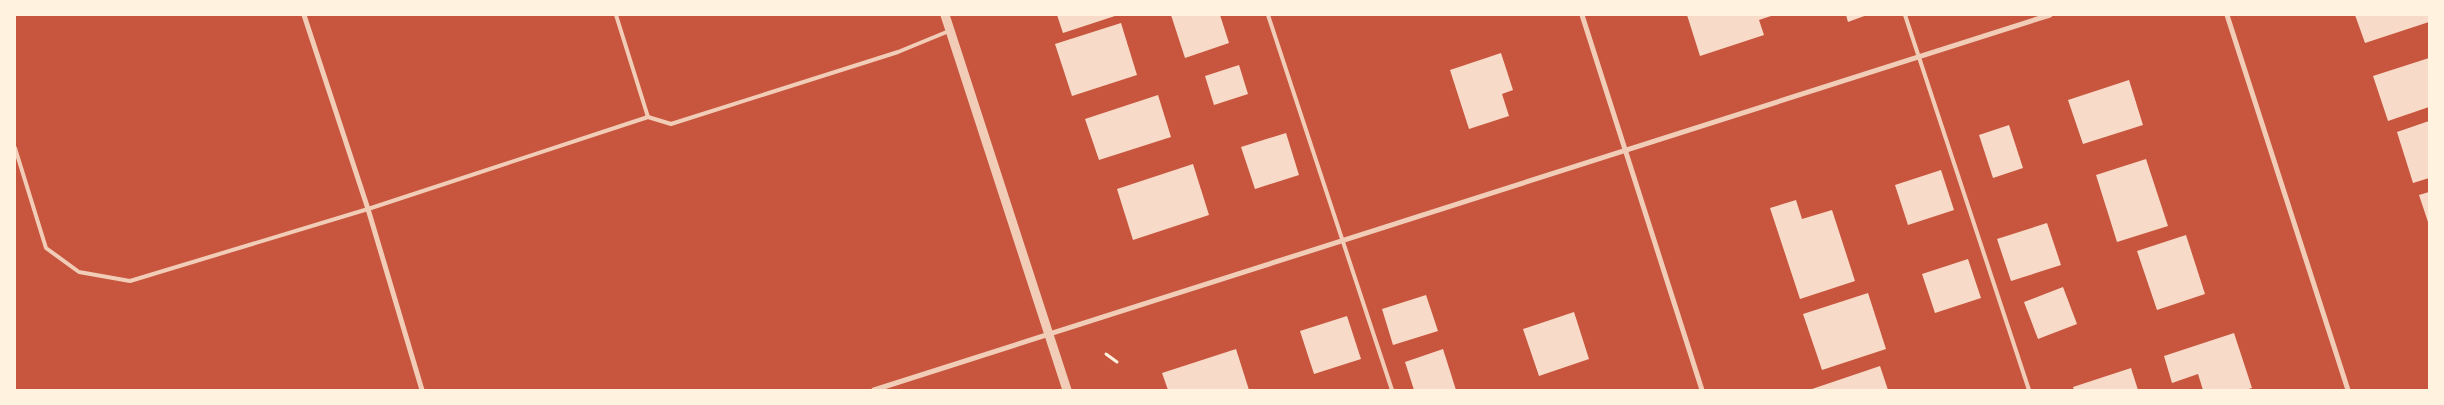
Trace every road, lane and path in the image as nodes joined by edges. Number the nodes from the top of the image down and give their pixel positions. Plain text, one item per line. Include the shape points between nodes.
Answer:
1 (304, 15) edge
2 (616, 15) edge
3 (945, 15) edge
4 (1268, 15) edge
5 (1582, 15) edge
6 (1906, 15) edge
7 (2050, 15) edge
8 (2227, 15) edge
9 (950, 30) junction
10 (1919, 57) junction
11 (648, 117) junction
12 (15, 148) edge
13 (1626, 150) junction
14 (368, 208) junction
15 (1344, 240) junction
16 (1049, 334) junction
17 (1106, 354) dead end
18 (1117, 362) dead end
19 (422, 390) edge
20 (874, 390) edge
21 (1067, 390) edge
22 (1392, 390) edge
23 (1702, 390) edge
24 (2029, 390) edge
25 (2348, 390) edge

1 - 14 street
2 - 11 lane
3 - 9 street
4 - 15 lane
5 - 13 street
6 - 10 lane
7 - 10 street
8 - 25 street
9 - 11 lane via 898,52 671,124
9 - 16 street
10 - 13 street
10 - 24 lane
11 - 14 lane
12 - 14 lane via 46,248 79,272 130,280
13 - 15 street
13 - 23 street
14 - 19 street
15 - 16 street
15 - 22 lane
16 - 20 street
16 - 21 street
17 - 18 path

